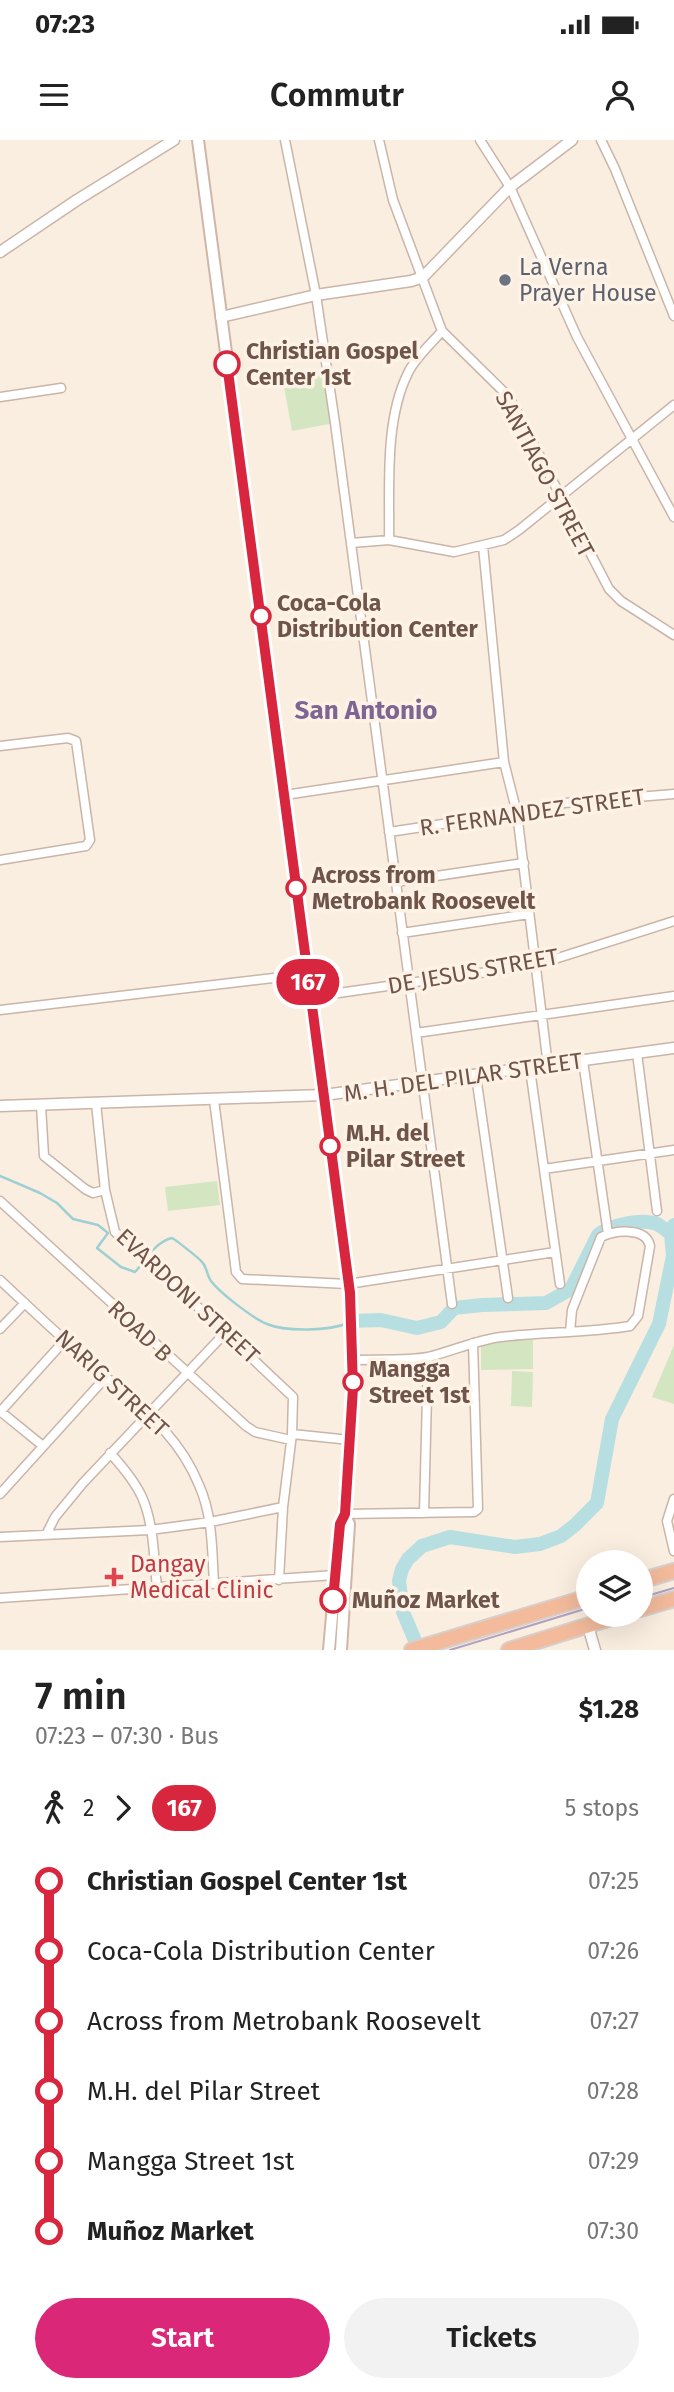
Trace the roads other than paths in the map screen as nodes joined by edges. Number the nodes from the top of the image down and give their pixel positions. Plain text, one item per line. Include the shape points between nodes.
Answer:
1 (174, 140) edge
2 (198, 140) edge
3 (285, 140) edge
4 (379, 140) edge
5 (480, 140) edge
6 (572, 140) edge
7 (601, 140) edge
8 (510, 187) junction
9 (0, 252) edge
10 (423, 277) junction
11 (316, 295) junction
12 (674, 316) edge
13 (221, 317) junction
14 (442, 331) junction
15 (61, 388) dead end
16 (0, 397) edge
17 (674, 405) edge
18 (633, 440) junction
19 (560, 498) junction
20 (674, 517) edge
21 (389, 540) junction
22 (351, 543) junction
23 (483, 546) junction
24 (674, 635) edge
25 (0, 746) edge
26 (504, 762) junction
27 (383, 782) junction
28 (674, 794) edge
29 (285, 795) junction
30 (517, 813) junction
31 (389, 832) junction
32 (0, 860) edge
33 (524, 863) junction
34 (396, 882) junction
35 (529, 914) junction
36 (674, 921) edge
37 (402, 933) junction
38 (536, 965) junction
39 (307, 974) junction
40 (409, 983) junction
41 (674, 996) edge
42 (310, 997) junction
43 (0, 1010) edge
44 (542, 1015) junction
45 (416, 1033) junction
46 (674, 1048) edge
47 (637, 1054) junction
48 (583, 1061) junction
49 (548, 1066) junction
50 (530, 1069) junction
51 (476, 1076) junction
52 (424, 1083) junction
53 (324, 1096) junction
54 (214, 1100) junction
55 (96, 1104) junction
56 (0, 1106) edge
57 (41, 1106) junction
58 (674, 1150) edge
59 (650, 1154) junction
60 (597, 1161) junction
61 (544, 1169) junction
62 (106, 1190) junction
63 (0, 1201) edge
64 (657, 1210) dead end
65 (607, 1229) junction
66 (555, 1252) junction
67 (501, 1261) junction
68 (447, 1270) junction
69 (0, 1280) edge
70 (348, 1284) junction
71 (560, 1284) dead end
72 (508, 1298) dead end
73 (25, 1303) junction
74 (452, 1304) dead end
75 (0, 1329) edge
76 (226, 1332) junction
77 (570, 1332) junction
78 (65, 1340) junction
79 (473, 1343) junction
80 (428, 1357) junction
81 (353, 1360) junction
82 (186, 1373) junction
83 (106, 1377) junction
84 (0, 1411) edge
85 (149, 1412) junction
86 (292, 1437) junction
87 (350, 1440) junction
88 (43, 1446) junction
89 (110, 1453) junction
90 (0, 1494) edge
91 (674, 1499) edge
92 (283, 1507) junction
93 (424, 1513) junction
94 (345, 1514) junction
95 (210, 1522) junction
96 (150, 1530) junction
97 (46, 1535) junction
98 (0, 1537) edge
99 (674, 1551) edge
100 (674, 1571) edge
101 (335, 1575) junction
102 (653, 1577) edge
103 (279, 1580) junction
104 (214, 1584) junction
105 (157, 1588) junction
106 (0, 1598) edge
107 (674, 1599) edge
108 (576, 1601) edge
109 (653, 1605) edge
110 (585, 1627) edge
111 (588, 1627) edge
112 (329, 1650) edge
113 (341, 1650) edge
114 (412, 1650) edge
115 (509, 1650) edge
116 (595, 1650) edge

1 - 9 street
2 - 13 main road
3 - 11 street
4 - 10 street, SANTIAGO STREET via 390,192
5 - 8 street
6 - 8 street
7 - 12 street
8 - 10 street
8 - 18 street via 577,337
10 - 11 street
10 - 14 street, SANTIAGO STREET
11 - 13 street
11 - 22 street
13 - 29 main road
14 - 19 street, SANTIAGO STREET via 509,397
14 - 21 street via 409,371 397,410 390,452
15 - 16 street
17 - 18 street
18 - 19 street
18 - 20 street
19 - 23 street via 511,536
19 - 24 street, SANTIAGO STREET via 609,589
21 - 22 street
21 - 23 street via 454,552
22 - 27 street
23 - 26 street
25 - 32 street via 68,738 76,741 89,844
26 - 27 street
26 - 30 street
27 - 29 street
27 - 31 street
28 - 30 street, R. FERNANDEZ STREET via 564,803
29 - 39 main road
30 - 31 street, R. FERNANDEZ STREET
30 - 33 street
31 - 34 street
33 - 34 street
33 - 35 street
34 - 37 street
35 - 37 street
35 - 38 street
36 - 38 street, DE JESUS STREET
37 - 40 street
38 - 40 street, DE JESUS STREET
38 - 44 street
39 - 42 main road
39 - 43 street
40 - 42 street, DE JESUS STREET
40 - 45 street
41 - 44 street
42 - 53 main road
44 - 45 street
44 - 49 street
45 - 52 street
46 - 47 street, M. H. DEL PILAR STREET
47 - 48 street, M. H. DEL PILAR STREET
47 - 59 street
48 - 49 street, M. H. DEL PILAR STREET
48 - 60 street
49 - 50 street, M. H. DEL PILAR STREET
50 - 51 street, M. H. DEL PILAR STREET
50 - 61 street
51 - 52 street, M. H. DEL PILAR STREET
51 - 67 street
52 - 53 street, M. H. DEL PILAR STREET
52 - 68 street
53 - 54 street, M. H. DEL PILAR STREET
53 - 70 main road
54 - 55 street, M. H. DEL PILAR STREET
54 - 70 street via 238,1277
55 - 57 street, M. H. DEL PILAR STREET
55 - 62 street, EVARDONI STREET
56 - 57 street, M. H. DEL PILAR STREET
57 - 62 street via 44,1156 85,1189 93,1193
58 - 59 street
59 - 60 street
59 - 64 street
60 - 61 street
60 - 65 street
61 - 66 street
62 - 76 street, EVARDONI STREET via 114,1232
63 - 82 street, ROAD B
65 - 77 street via 597,1243 572,1310
65 - 77 street via 649,1239 638,1316 630,1326
66 - 67 street
66 - 71 street
67 - 68 street
67 - 72 street
68 - 70 street
68 - 74 street
69 - 73 street, NARIG STREET
70 - 81 main road
73 - 75 street
73 - 78 street, NARIG STREET
76 - 82 street
76 - 86 street, EVARDONI STREET via 293,1397
77 - 79 street
78 - 83 street, NARIG STREET
78 - 84 street
79 - 80 street
79 - 93 street via 478,1509
80 - 81 street
80 - 93 street
81 - 87 main road
82 - 85 street
82 - 86 street, ROAD B via 255,1432
83 - 85 street, NARIG STREET
83 - 88 street
84 - 88 street
85 - 89 street
85 - 95 street, NARIG STREET via 173,1439 199,1484
86 - 87 street, ROAD B
86 - 92 street, EVARDONI STREET
87 - 94 main road
88 - 90 street
89 - 96 street via 138,1489
89 - 97 street via 65,1504
91 - 99 street via 667,1521
92 - 95 street
92 - 103 street, EVARDONI STREET
93 - 94 street
94 - 101 main road
94 - 113 main road via 349,1524
95 - 96 street
95 - 104 street, NARIG STREET
96 - 97 street
96 - 105 street
97 - 98 street
100 - 102 highway
101 - 103 street
101 - 112 main road
103 - 104 street
104 - 105 street
105 - 106 street
107 - 109 highway
108 - 114 highway
110 - 115 highway
111 - 116 street

